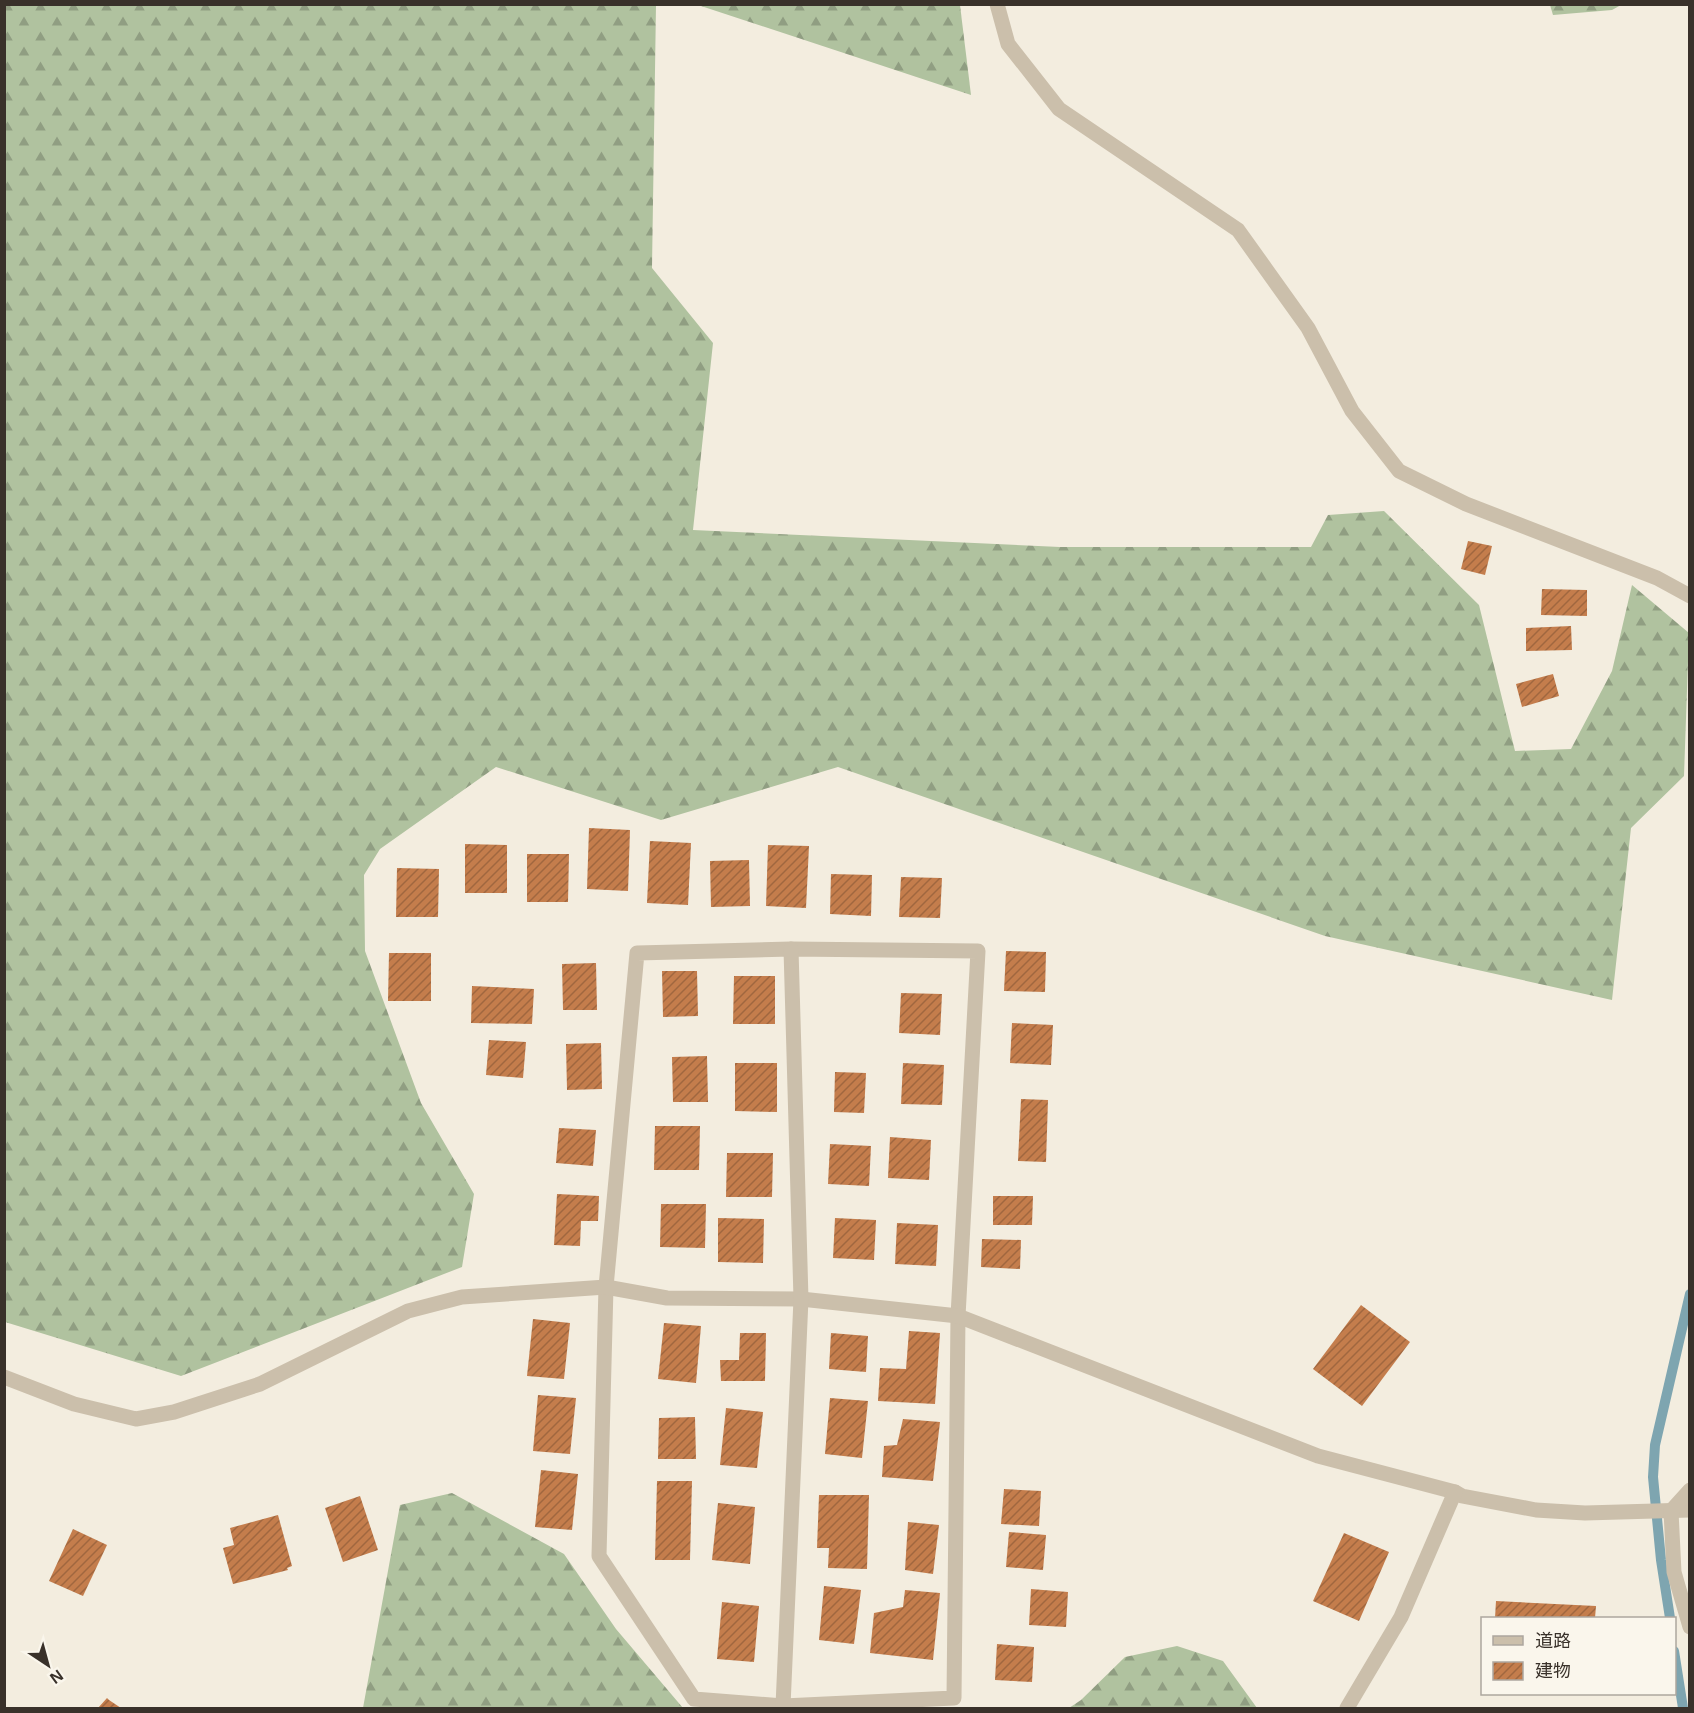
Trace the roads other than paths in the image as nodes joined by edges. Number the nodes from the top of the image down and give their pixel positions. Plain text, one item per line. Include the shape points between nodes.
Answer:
1 (997, 4) edge
2 (1689, 596) edge
3 (792, 949) junction
4 (606, 1287) junction
5 (801, 1299) junction
6 (958, 1316) junction
7 (4, 1377) edge
8 (1689, 1490) edge
9 (1455, 1492) junction
10 (1689, 1510) edge
11 (1671, 1511) junction
12 (1689, 1627) edge
13 (783, 1707) junction
14 (1347, 1708) edge

1 - 2 street via 1008,44 1059,109 1238,230 1308,327 1352,411 1399,471 1466,504 1657,578
3 - 4 street via 637,953
3 - 5 street
3 - 6 street via 978,951
4 - 5 street via 667,1298
4 - 7 street via 462,1297 408,1311 260,1384 174,1412 136,1419 74,1404
4 - 13 street via 599,1556 694,1699
5 - 6 street
5 - 13 street
6 - 9 street via 1318,1456
6 - 13 street via 954,1698
8 - 11 street
9 - 11 street via 1536,1510
9 - 14 street via 1401,1617
10 - 11 street
11 - 12 street via 1674,1572

